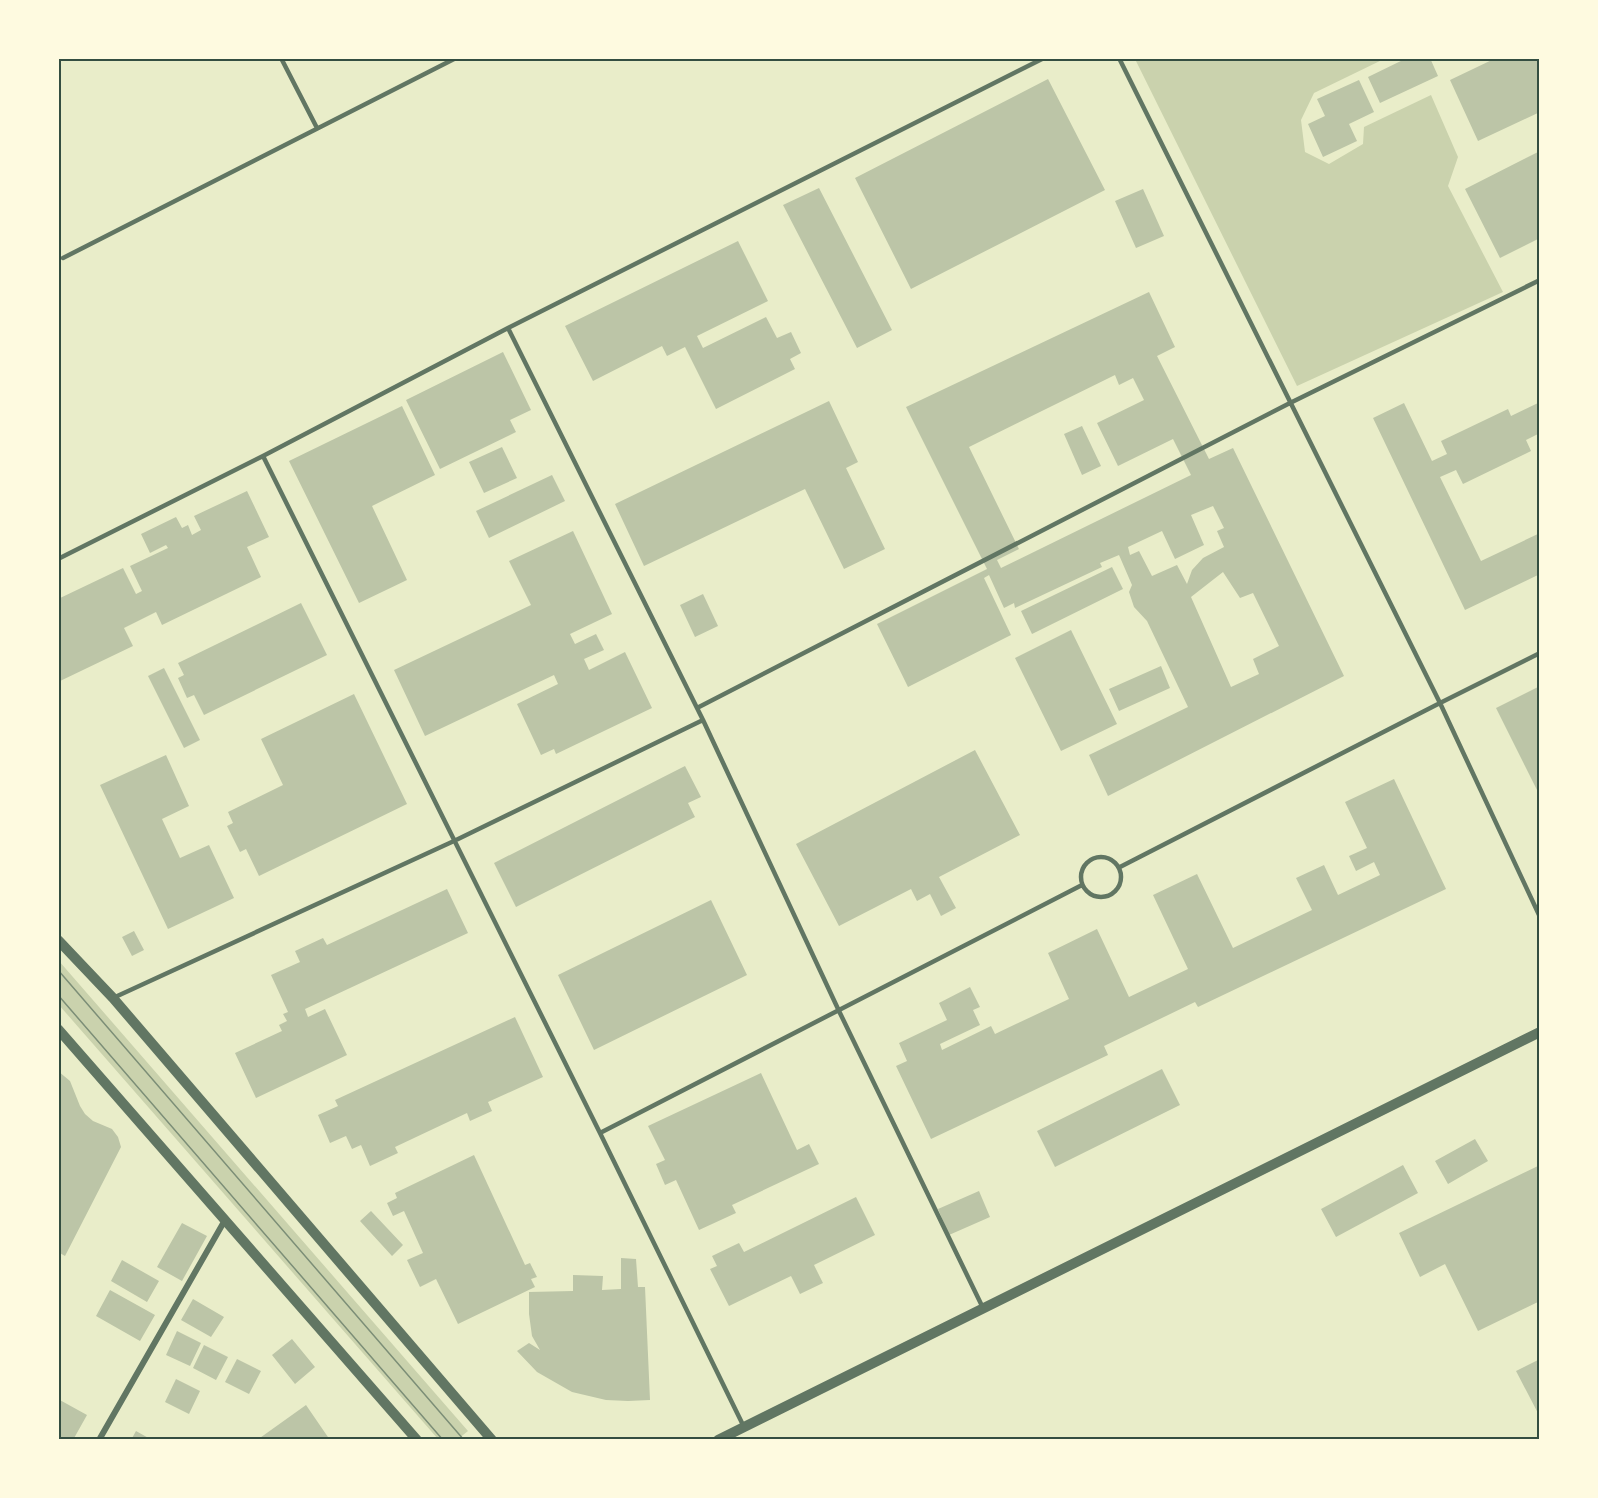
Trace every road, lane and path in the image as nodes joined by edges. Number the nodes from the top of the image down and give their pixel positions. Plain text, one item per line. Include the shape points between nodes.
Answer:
1 (281, 58) edge
2 (456, 58) edge
3 (1044, 58) edge
4 (1119, 58) edge
5 (316, 128) junction
6 (63, 258) dead end
7 (1539, 280) edge
8 (508, 328) junction
9 (1290, 403) junction
10 (263, 456) junction
11 (58, 559) edge
12 (1539, 653) edge
13 (1440, 702) junction
14 (697, 708) junction
15 (704, 720) junction
16 (454, 841) junction
17 (1120, 867) junction
18 (1082, 885) junction
19 (1539, 917) edge
20 (58, 940) edge
21 (113, 998) junction
22 (839, 1011) junction
23 (1539, 1032) edge
24 (61, 1036) edge
25 (600, 1133) junction
26 (225, 1220) junction
27 (982, 1308) junction
28 (744, 1427) junction
29 (99, 1440) edge
30 (417, 1440) edge
31 (492, 1440) edge
32 (718, 1440) edge

1 - 5 lane
2 - 5 lane
3 - 8 lane
4 - 9 lane
5 - 6 lane
7 - 9 lane
8 - 10 lane
8 - 14 lane
9 - 13 lane
9 - 14 lane
10 - 11 lane
10 - 16 lane
12 - 13 lane
13 - 17 lane
13 - 19 lane
14 - 15 lane
15 - 16 lane
15 - 22 lane
16 - 21 lane
16 - 25 lane
17 - 18 lane via 1099,856 1088,862 1081,873
17 - 18 lane via 1122,881 1116,893 1104,898 1090,896
18 - 22 lane
20 - 21 street
21 - 31 street
22 - 25 lane
22 - 27 lane
23 - 27 street
24 - 26 street
25 - 28 lane
26 - 29 street
26 - 30 street
27 - 28 street
28 - 32 street

